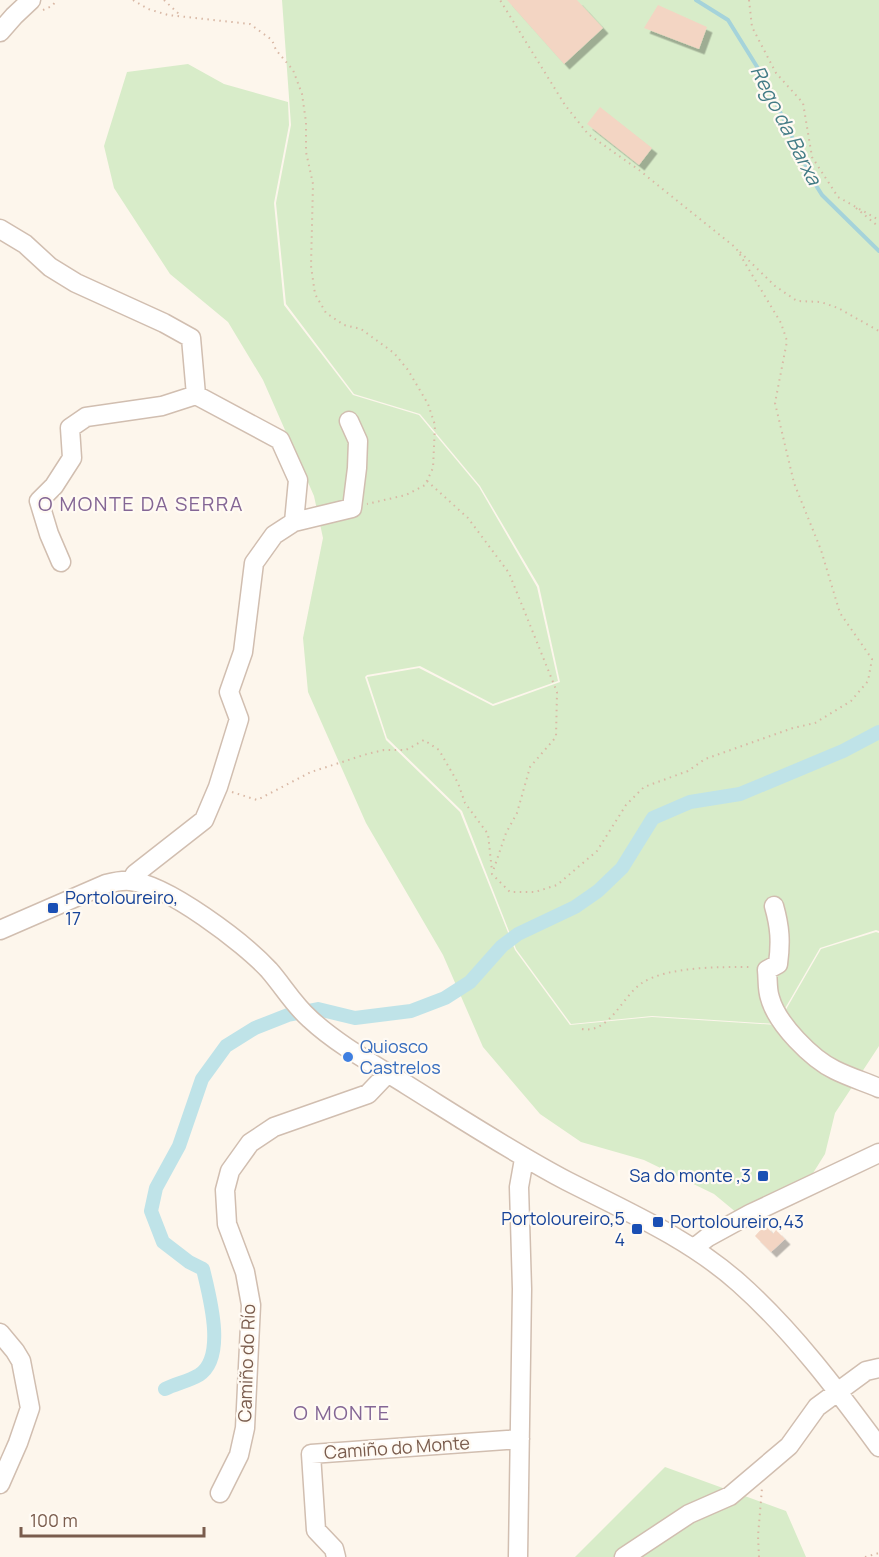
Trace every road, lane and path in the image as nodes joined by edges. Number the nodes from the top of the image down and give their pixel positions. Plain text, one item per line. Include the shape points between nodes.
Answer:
1 (31, 0) edge
2 (133, 0) edge
3 (164, 0) edge
4 (500, 0) edge
5 (749, 0) edge
6 (183, 18) junction
7 (0, 32) edge
8 (851, 205) junction
9 (879, 220) edge
10 (879, 227) edge
11 (0, 229) edge
12 (736, 248) junction
13 (879, 331) edge
14 (196, 395) junction
15 (348, 421) dead end
16 (427, 481) junction
17 (352, 508) junction
18 (294, 522) junction
19 (61, 562) dead end
20 (218, 787) junction
21 (492, 874) junction
22 (131, 881) junction
23 (774, 906) dead end
24 (0, 930) edge
25 (767, 970) junction
26 (582, 1029) dead end
27 (388, 1073) junction
28 (879, 1088) edge
29 (879, 1153) edge
30 (524, 1159) junction
31 (694, 1248) junction
32 (0, 1333) edge
33 (879, 1368) edge
34 (839, 1392) junction
35 (520, 1439) junction
36 (879, 1447) edge
37 (768, 1464) junction
38 (0, 1484) edge
39 (220, 1493) dead end
40 (879, 1553) edge
41 (336, 1557) edge
42 (518, 1557) edge
43 (624, 1557) edge
44 (759, 1557) edge
45 (865, 1557) edge

1 - 7 street
2 - 6 path via 148,9
3 - 6 path
4 - 12 path via 565,105 588,134
5 - 8 path via 752,27 761,46 776,73 803,103 812,157 837,197
6 - 16 path via 250,24 272,40 293,70 302,94 306,152 313,184 311,266 315,294 326,313 344,325 361,329 394,353 408,370 435,425 433,468
8 - 9 path
8 - 10 path
11 - 14 street via 76,283 191,338
12 - 13 path via 797,302 821,302 838,308
12 - 21 path via 782,323 787,340 775,403 794,483 821,550 840,613 872,659 868,681 851,701 815,723 705,759 688,771 644,787 626,806 597,851 558,885 535,892 510,892
14 - 18 street via 280,440 298,480
14 - 19 street via 162,406 86,417 70,428 72,458 39,501
15 - 17 street via 358,441
16 - 17 path via 406,495
16 - 21 path via 468,518 509,573 557,692 556,737 530,767 517,813
17 - 18 street
18 - 20 street via 274,535 255,563 243,652 230,692 239,718
20 - 21 path via 257,801 311,772 384,750 406,750 424,740 439,750 465,803 488,834
20 - 22 street via 204,820
22 - 24 street via 106,884
22 - 27 street via 173,898 243,944 309,1019
23 - 25 street via 781,943 778,964
25 - 26 path via 729,968 654,977 636,988 600,1026
25 - 28 street via 769,998 777,1013 816,1058
27 - 30 street
27 - 39 street, Camiño do Río via 368,1094 274,1127 250,1143 230,1172 225,1190 227,1224 245,1272 251,1305 245,1428 239,1455
29 - 31 street via 750,1214
30 - 31 street
30 - 35 street via 519,1186
31 - 34 street via 739,1283
32 - 38 street via 21,1361 30,1408
33 - 34 street via 866,1371
34 - 36 street
34 - 37 street via 818,1407 789,1446
35 - 41 street, Camiño do Monte via 311,1454 316,1530 334,1549
35 - 42 street
37 - 43 street via 730,1496 689,1514
37 - 44 path via 761,1491
40 - 45 path

